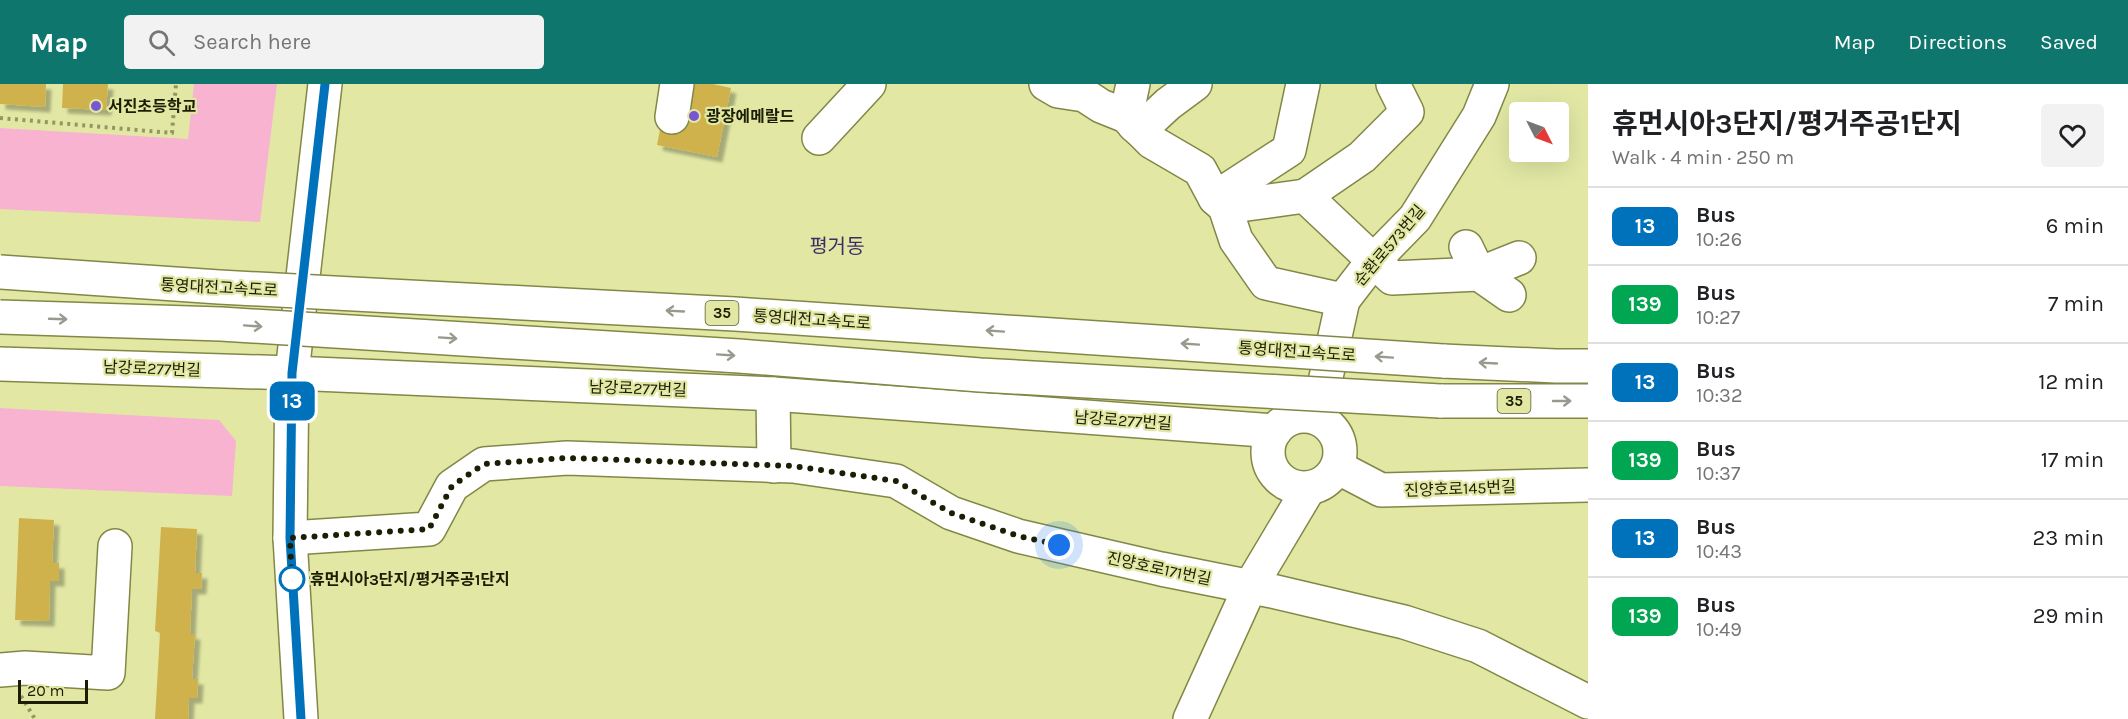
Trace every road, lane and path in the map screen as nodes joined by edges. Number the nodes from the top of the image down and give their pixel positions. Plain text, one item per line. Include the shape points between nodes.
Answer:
1 (176, 84) edge
2 (325, 84) edge
3 (677, 84) edge
4 (869, 84) edge
5 (1046, 84) edge
6 (1133, 84) edge
7 (1195, 84) edge
8 (1303, 84) edge
9 (1393, 84) edge
10 (1492, 84) edge
11 (672, 117) dead end
12 (0, 118) edge
13 (1130, 120) junction
14 (819, 138) dead end
15 (1305, 196) junction
16 (1220, 202) junction
17 (1520, 258) dead end
18 (1373, 261) junction
19 (1473, 261) junction
20 (0, 272) edge
21 (1509, 295) dead end
22 (1343, 300) junction
23 (0, 317) edge
24 (0, 364) edge
25 (1588, 366) edge
26 (292, 373) junction
27 (773, 394) junction
28 (1588, 401) edge
29 (1317, 418) junction
30 (1275, 431) junction
31 (774, 466) junction
32 (1337, 467) junction
33 (1588, 485) edge
34 (1309, 488) junction
35 (290, 538) junction
36 (115, 546) dead end
37 (1250, 587) junction
38 (0, 670) edge
39 (1588, 702) edge
40 (301, 719) edge
41 (1190, 719) edge

1 - 12 path via 172,133
2 - 26 main road
3 - 11 main road
4 - 14 main road
5 - 13 main road via 1058,91 1084,95
6 - 13 main road
7 - 13 main road via 1140,130
8 - 16 main road via 1289,150
9 - 15 main road via 1407,112 1362,157
10 - 18 main road, 순환로573번길 via 1479,116 1415,218
13 - 16 main road via 1152,142 1200,170
15 - 16 main road
15 - 18 main road
16 - 22 main road via 1236,240 1266,283
17 - 19 main road
18 - 19 main road via 1392,278
18 - 22 main road, 순환로573번길
19 - 21 main road
25 -> 20 main road, 통영대전고속도로 / 35, bridge via 1443,361 735,314
22 - 29 main road, 순환로573번길
23 -> 28 main road, 35, bridge via 221,324 992,376 1440,401
24 - 26 main road, 남강로277번길
26 - 27 main road, 남강로277번길
26 - 35 main road
27 - 30 main road, 남강로277번길
27 - 31 main road
29 - 30 main road via 1294,417
29 - 32 main road via 1335,433 1340,456
30 - 34 main road via 1269,442 1270,465 1286,483
31 - 35 main road, 진양호로171번길 via 567,458 484,464 452,486 429,529
31 - 37 main road, 진양호로171번길 via 896,481 951,513 1018,536
32 - 33 main road, 진양호로145번길 via 1381,490
32 - 34 main road via 1321,484
34 - 37 main road
35 - 40 main road
36 - 38 main road via 108,673
37 - 39 main road, 진양호로171번길 via 1404,622 1478,646
37 - 41 main road

